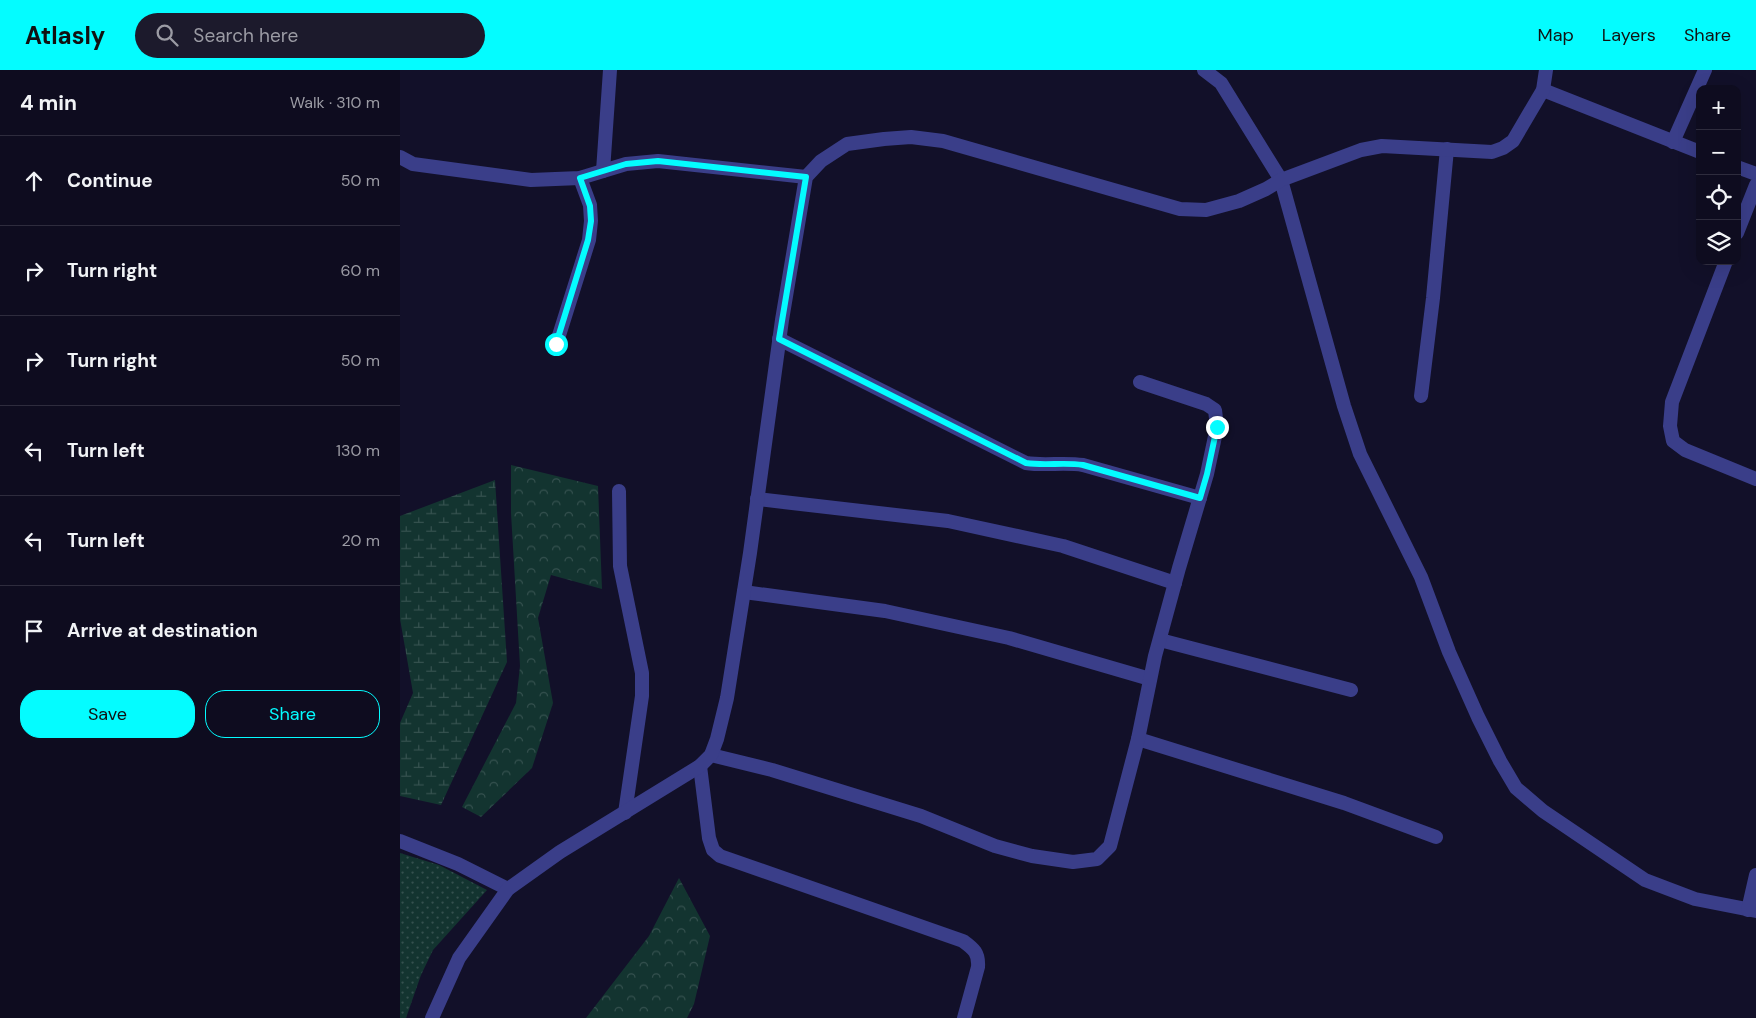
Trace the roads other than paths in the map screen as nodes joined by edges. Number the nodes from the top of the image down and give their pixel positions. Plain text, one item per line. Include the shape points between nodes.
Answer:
1 (610, 70) edge
2 (1204, 70) edge
3 (1546, 70) edge
4 (1705, 70) edge
5 (1543, 90) junction
6 (1673, 142) junction
7 (1447, 149) junction
8 (1696, 151) edge
9 (400, 157) edge
10 (1741, 168) edge
11 (603, 171) junction
12 (1756, 174) edge
13 (806, 177) junction
14 (580, 178) junction
15 (1282, 180) junction
16 (1756, 185) edge
17 (1741, 224) edge
18 (1724, 265) edge
19 (779, 339) junction
20 (556, 344) dead end
21 (1140, 382) dead end
22 (1421, 396) dead end
23 (1756, 479) edge
24 (618, 491) dead end
25 (1200, 498) junction
26 (757, 499) junction
27 (1175, 583) junction
28 (744, 592) junction
29 (1160, 640) junction
30 (1150, 680) junction
31 (1351, 690) dead end
32 (1138, 740) junction
33 (710, 755) junction
34 (700, 766) junction
35 (625, 813) junction
36 (1436, 837) dead end
37 (400, 841) edge
38 (1756, 875) edge
39 (508, 890) junction
40 (1752, 910) edge
41 (432, 1018) edge
42 (964, 1018) edge

1 - 11 street
2 - 15 street via 1221,83
3 - 5 street
4 - 6 street
5 - 6 street
5 - 7 street via 1513,141 1503,148 1492,152
6 - 8 street
7 - 15 street via 1382,146 1361,150
7 - 22 street
9 - 14 street via 413,164 531,180
10 - 12 street
11 - 13 street via 626,164 658,161
11 - 14 street
13 - 15 street via 821,161 847,144 911,137 943,141 1180,209 1206,210 1239,201
13 - 19 street
14 - 20 street via 590,206 590,230
15 - 40 street via 1360,454 1421,577 1478,717 1516,788 1543,811 1645,880 1694,899
16 - 17 street
18 - 23 street via 1672,402 1670,426 1673,441 1685,450
19 - 25 street via 1026,463 1077,464
19 - 26 street
21 - 25 street via 1215,410 1217,427
24 - 35 street via 620,566 642,673 642,696
25 - 27 street
26 - 27 street via 948,521 1063,546
26 - 28 street
27 - 29 street
28 - 30 street via 895,613 1009,638
28 - 33 street via 727,698
29 - 30 street
29 - 31 street
30 - 32 street
32 - 33 street via 1110,846 1097,859 1073,862 995,846 921,816 772,770
32 - 36 street via 1344,803
33 - 34 street
34 - 35 street
34 - 42 street via 709,838 713,850 720,856 963,941 975,950 978,967
35 - 39 street via 560,852
37 - 39 street via 458,864
38 - 40 street
39 - 41 street via 459,958

